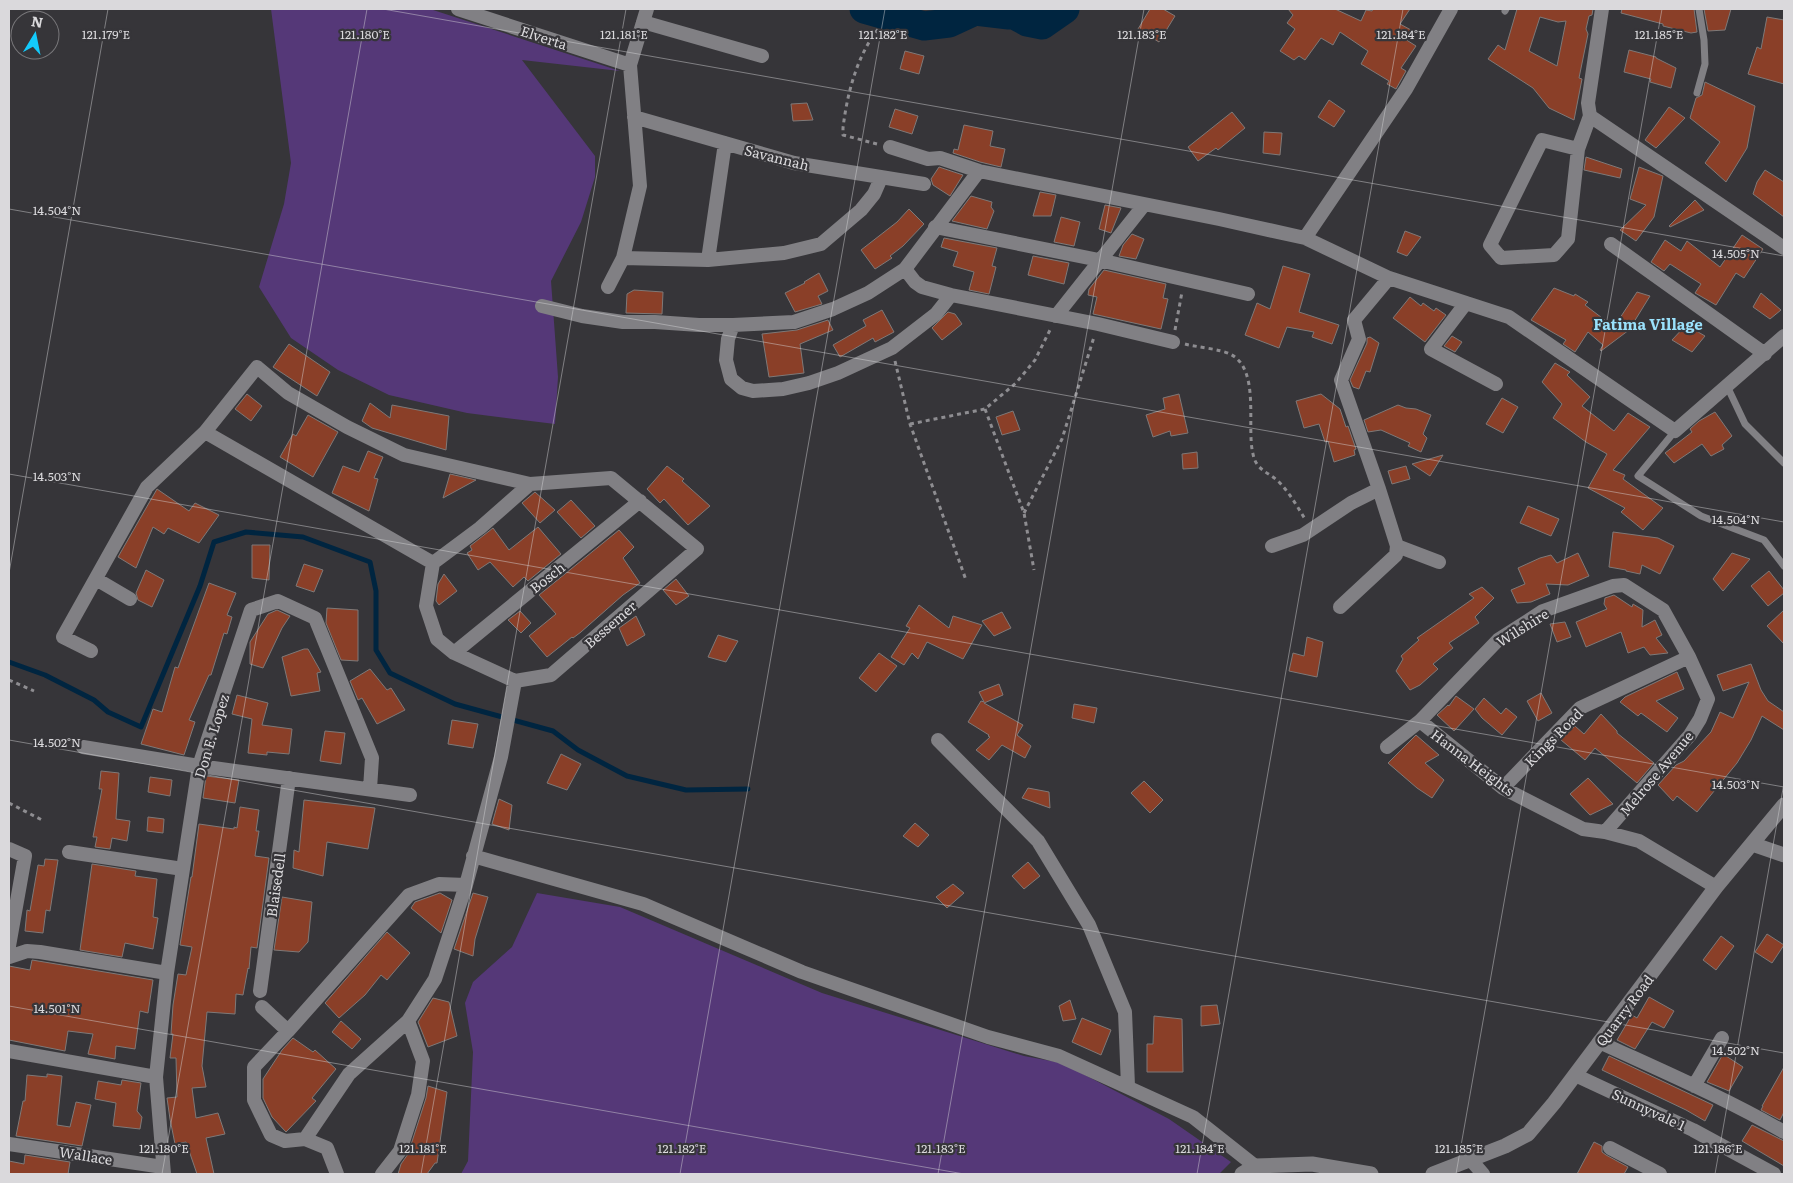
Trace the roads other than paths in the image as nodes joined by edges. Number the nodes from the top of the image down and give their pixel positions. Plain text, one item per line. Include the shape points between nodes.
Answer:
1 (458, 9) edge
2 (1451, 9) edge
3 (1602, 9) edge
4 (1699, 9) edge
5 (645, 16) edge
6 (762, 56) dead end
7 (630, 65) junction
8 (1697, 93) dead end
9 (1590, 116) junction
10 (634, 117) junction
11 (725, 143) junction
12 (890, 147) road end
13 (1578, 149) junction
14 (979, 171) junction
15 (881, 178) junction
16 (924, 184) dead end
17 (1144, 205) junction
18 (935, 227) junction
19 (1305, 238) junction
20 (1611, 244) dead end
21 (1784, 248) edge
22 (622, 258) junction
23 (708, 260) junction
24 (1099, 260) junction
25 (905, 268) junction
26 (1389, 278) junction
27 (608, 287) dead end
28 (1248, 294) dead end
29 (951, 296) junction
30 (1466, 303) junction
31 (542, 306) dead end
32 (1056, 316) junction
33 (733, 325) junction
34 (1784, 337) edge
35 (1173, 342) road end
36 (1765, 354) junction
37 (1496, 384) dead end
38 (1727, 386) junction
39 (1675, 431) junction
40 (204, 432) junction
41 (1784, 463) edge
42 (530, 484) junction
43 (1379, 489) junction
44 (640, 501) junction
45 (1272, 546) dead end
46 (1397, 546) junction
47 (1439, 562) dead end
48 (433, 564) junction
49 (1784, 566) edge
50 (96, 579) junction
51 (130, 599) dead end
52 (1340, 607) dead end
53 (91, 652) dead end
54 (454, 653) junction
55 (1689, 657) junction
56 (515, 681) junction
57 (1420, 721) junction
58 (938, 740) dead end
59 (83, 747) dead end
60 (1387, 747) dead end
61 (199, 766) junction
62 (290, 778) junction
63 (1503, 788) junction
64 (370, 789) junction
65 (410, 795) dead end
66 (1784, 806) edge
67 (1606, 832) junction
68 (1752, 844) junction
69 (9, 849) edge
70 (69, 852) dead end
71 (1784, 855) edge
72 (473, 856) junction
73 (183, 869) junction
74 (466, 885) junction
75 (1716, 887) junction
76 (9, 946) edge
77 (9, 958) edge
78 (167, 974) junction
79 (260, 991) dead end
80 (262, 1007) dead end
81 (408, 1020) junction
82 (288, 1031) junction
83 (1722, 1038) dead end
84 (1600, 1042) junction
85 (9, 1051) edge
86 (1575, 1075) junction
87 (156, 1078) junction
88 (1128, 1086) junction
89 (1694, 1086) junction
90 (1784, 1132) edge
91 (305, 1139) junction
92 (9, 1144) edge
93 (1610, 1148) dead end
94 (1470, 1159) junction
95 (1255, 1166) junction
96 (164, 1171) edge
97 (337, 1174) edge
98 (382, 1174) edge
99 (1242, 1174) edge
100 (1371, 1174) edge
101 (1434, 1174) edge
102 (1483, 1174) edge
103 (1660, 1174) edge
104 (1774, 1174) edge

1 - 7 street, Elverta
2 - 19 street via 1406,89
3 - 9 street via 1588,103
4 - 8 lane via 1705,64
5 - 6 street
5 - 7 street
7 - 10 street
9 - 13 street
9 - 21 street
10 - 11 street, Savannah
10 - 22 street via 640,186
11 - 15 street, Savannah via 794,163
11 - 23 street
12 - 14 street
13 - 13 street via 1568,240 1554,255 1501,258 1490,245 1542,140
14 - 17 street
14 - 18 street
15 - 16 street, Savannah
15 - 23 street via 862,210 821,244 784,253
17 - 19 street
17 - 24 street
18 - 24 street
18 - 25 street
19 - 26 street
20 - 36 street
22 - 23 street
22 - 27 street
24 - 28 street
24 - 32 street
25 - 29 street via 922,287
25 - 33 street via 868,293 794,322
26 - 30 street
26 - 43 street via 1354,320 1359,339 1341,380
29 - 32 street
29 - 33 street via 936,314 892,348 838,373 783,389 753,391 742,388 731,379 726,360
30 - 37 street via 1431,349
30 - 39 street via 1509,316
31 - 33 street via 623,322
32 - 35 street
34 - 36 street
36 - 38 street
38 - 39 street
38 - 41 lane via 1745,424
39 - 49 lane via 1638,476 1701,516 1764,540
40 - 42 street via 257,367 288,393 404,456
40 - 48 street
40 - 50 street via 147,487
42 - 44 street via 612,478
42 - 48 street
43 - 45 street via 1303,535
43 - 46 street
44 - 54 street, Bosch
44 - 56 street, Bessemer via 697,549 551,675
46 - 47 street
46 - 52 street via 1396,555
48 - 54 street via 426,606 437,639
50 - 51 street
50 - 53 street via 63,637
54 - 56 street
55 - 57 street, Wilshire via 1663,610 1624,585 1613,586 1543,611 1498,640
55 - 63 street, Kings Road via 1580,708
55 - 67 street, Melrose Avenue via 1708,698 1700,719 1690,735
56 - 72 street via 501,757
57 - 60 street, Wilshire
57 - 63 street, Hanna Heights
58 - 88 street via 1038,840 1088,925 1125,1012
59 - 61 street
61 - 62 street
61 - 64 street, Don E. Lopez via 251,610 278,600 315,618 372,758
61 - 73 street, Don E. Lopez
62 - 64 street
62 - 79 street, Blaisedell
63 - 67 street, Hanna Heights via 1583,829
64 - 65 street
66 - 68 street, Quarry Road
67 - 75 street, Hanna Heights via 1639,841
68 - 71 street
68 - 75 street, Quarry Road
69 - 76 street via 25,856
70 - 73 street
72 - 74 street
72 - 88 street via 643,904 802,972 988,1037 1058,1056
73 - 78 street, Don E. Lopez
74 - 81 street via 435,979
74 - 82 street via 439,884 409,895
75 - 84 street, Quarry Road
77 - 78 street via 27,951 40,952
78 - 87 street, Don E. Lopez
80 - 82 street
81 - 91 street via 349,1074
81 - 98 street via 423,1061 418,1095 400,1151
82 - 91 street via 254,1067 254,1100 272,1135 285,1141
83 - 89 street
84 - 86 street, Quarry Road
84 - 89 street
85 - 87 street
86 - 94 street, Quarry Road via 1528,1134
86 - 104 street, Sunnyvale 1 via 1693,1130
87 - 96 street, Don E. Lopez
88 - 95 street via 1193,1117
89 - 90 street
91 - 97 street via 328,1148
92 - 96 street, Wallace
93 - 103 street
94 - 101 street, Quarry Road
94 - 102 street
95 - 99 street
95 - 100 street via 1312,1164

